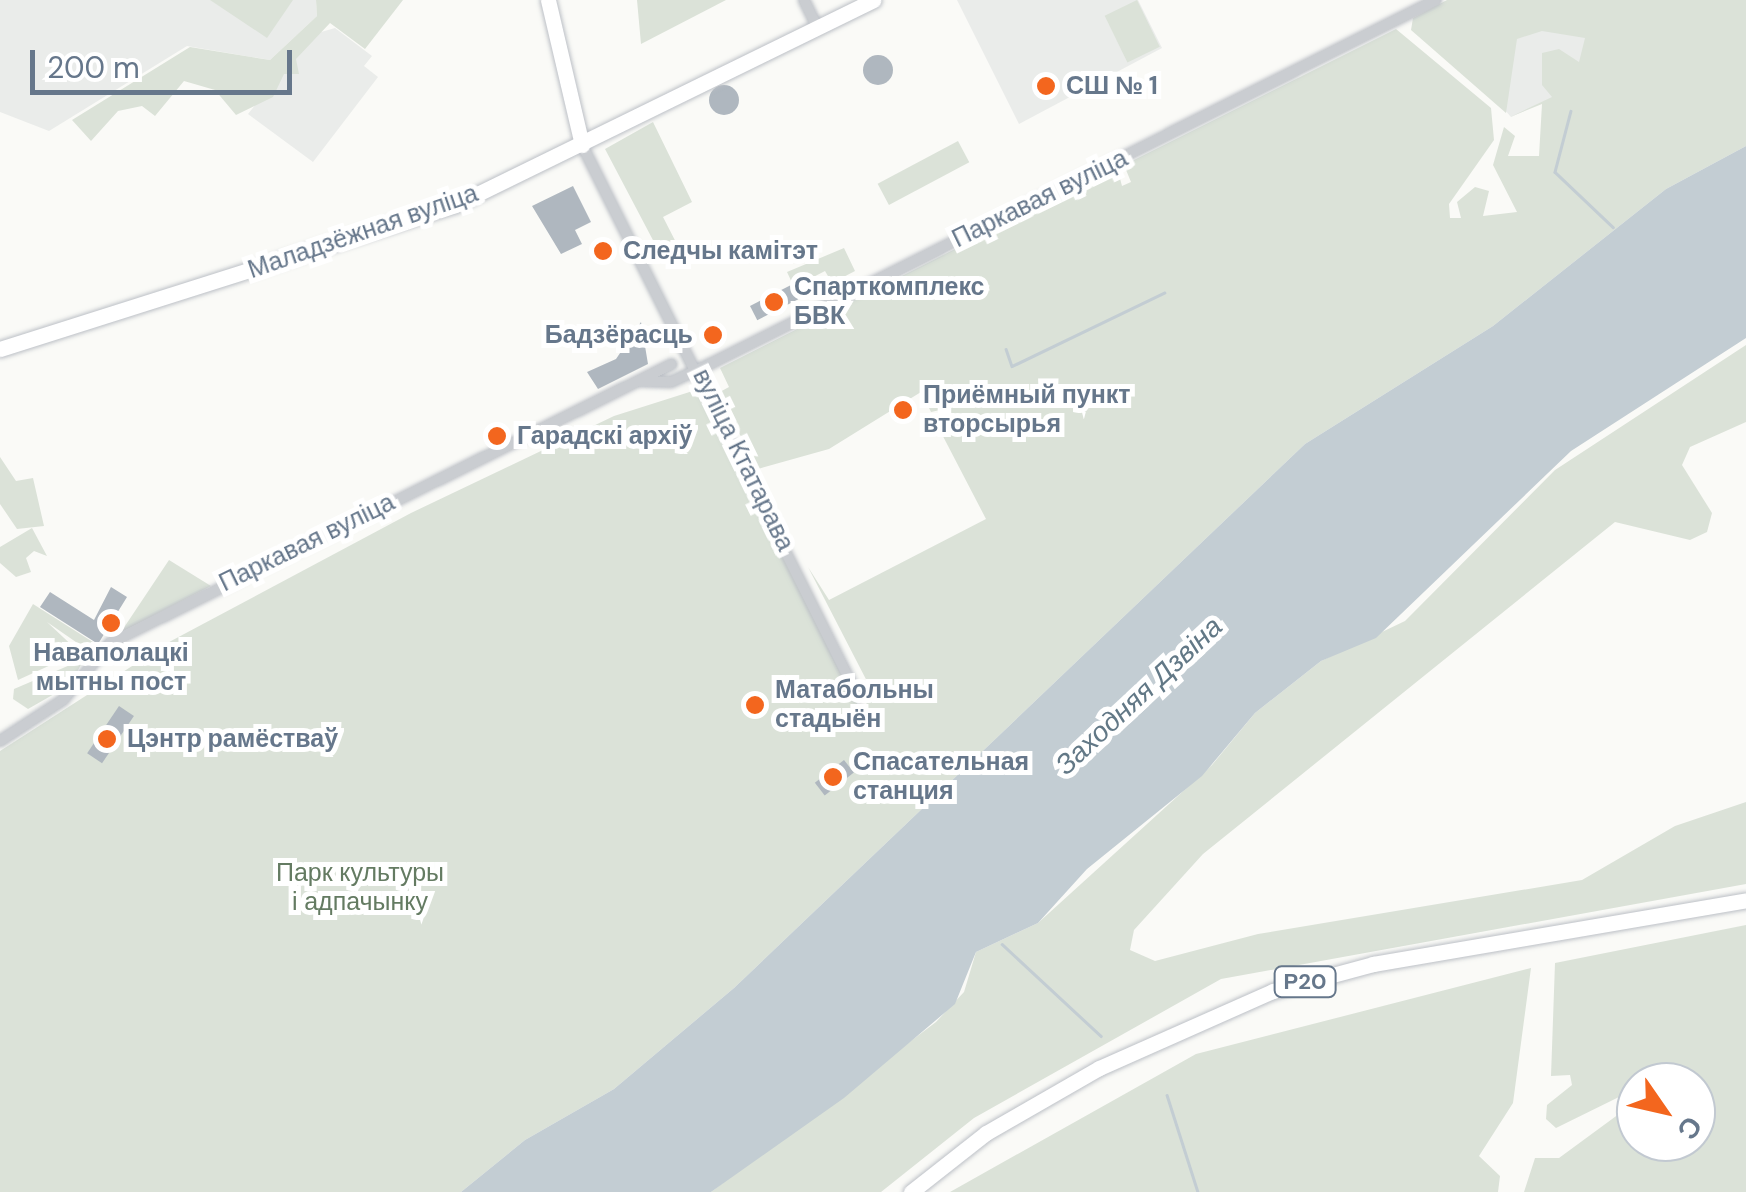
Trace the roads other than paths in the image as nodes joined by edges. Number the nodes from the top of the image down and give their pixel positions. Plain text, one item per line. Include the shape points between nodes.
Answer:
1 (548, 0) edge
2 (804, 0) edge
3 (874, 0) edge
4 (1436, 0) edge
5 (817, 27) junction
6 (582, 145) junction
7 (0, 349) edge
8 (672, 364) dead end
9 (698, 370) junction
10 (640, 381) junction
11 (858, 698) dead end
12 (0, 741) edge
13 (1746, 900) edge
14 (911, 1192) edge

1 - 6 main road, вуліца Ктатарава
2 - 5 street
3 - 5 main road, Маладзёжная вуліца
4 - 9 street, Паркавая вуліца
5 - 6 main road, Маладзёжная вуліца
6 - 7 main road, Маладзёжная вуліца via 455,205
6 - 9 street, вуліца Ктатарава
8 - 10 street, Паркавая вуліца
9 - 10 street, Паркавая вуліца via 664,384
9 - 11 street, вуліца Ктатарава
10 - 12 street, Паркавая вуліца via 110,643 63,700
13 - 14 main road, Р20 via 1373,964 1273,991 1098,1068 986,1133

